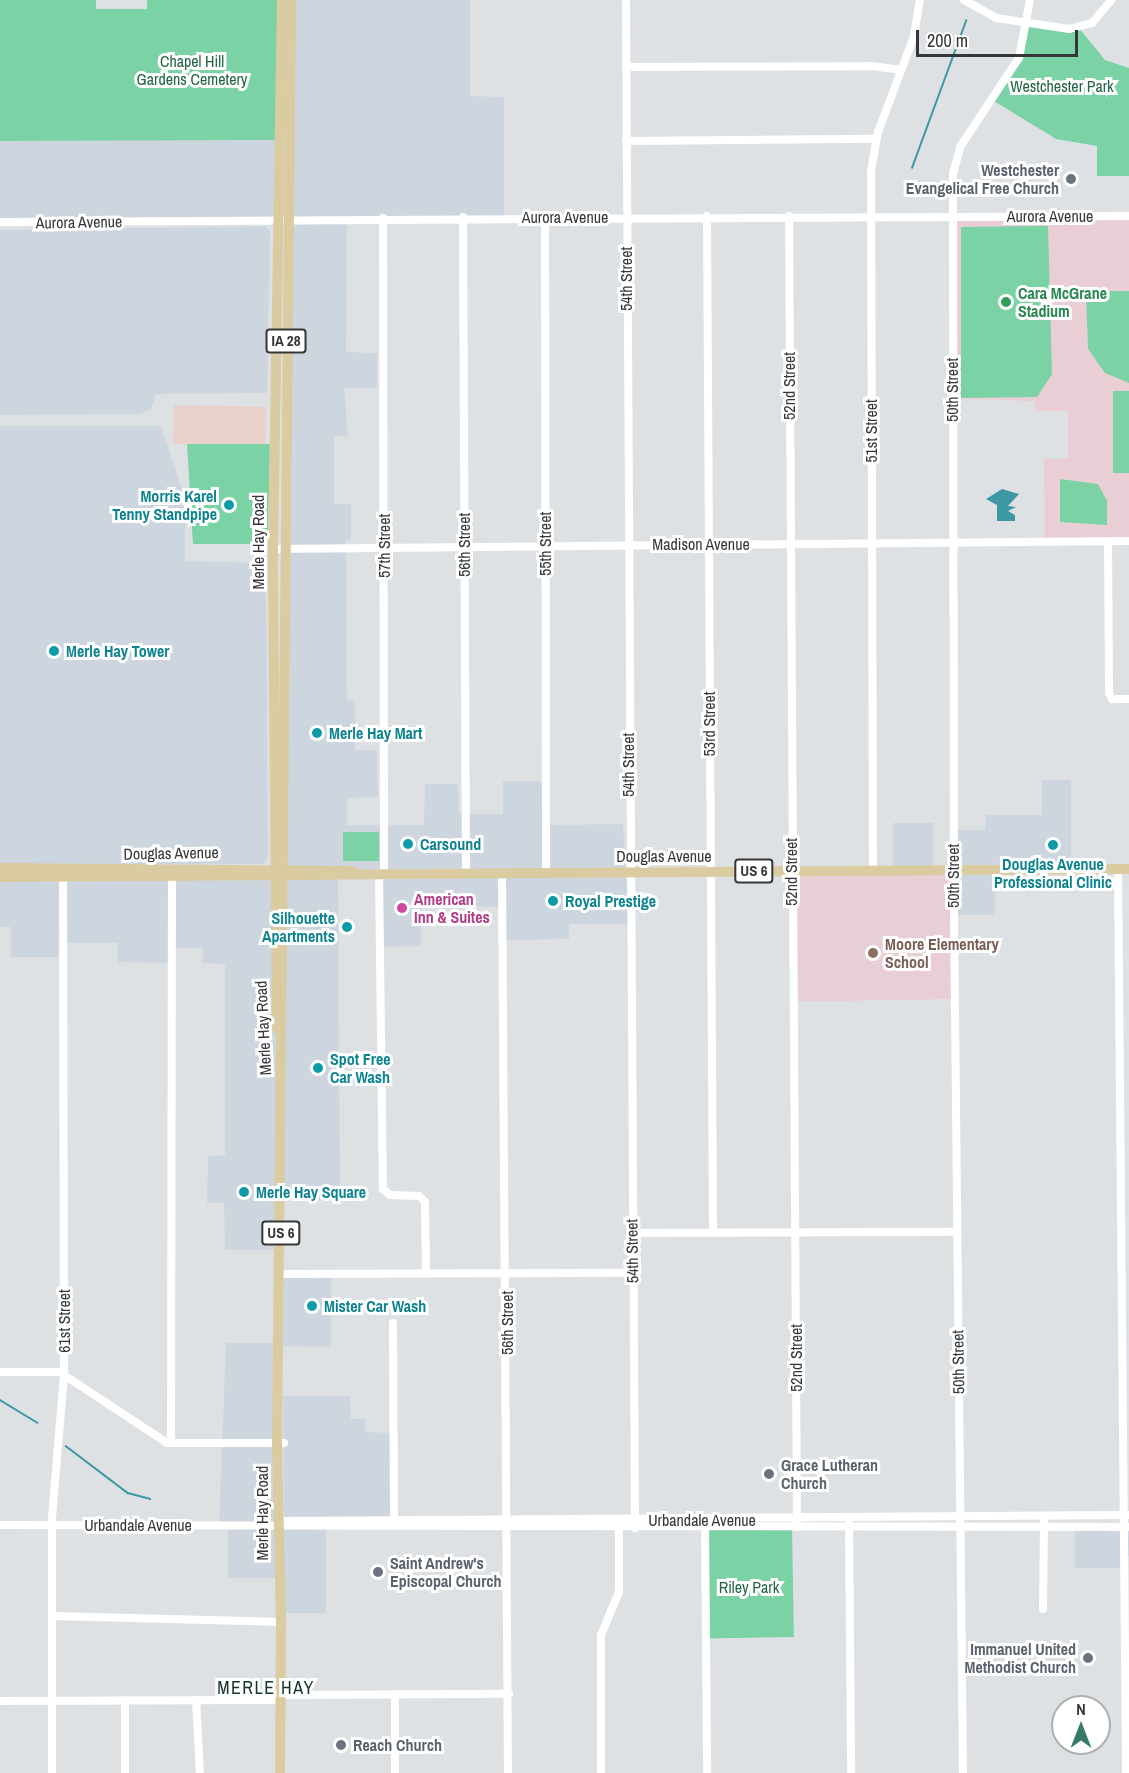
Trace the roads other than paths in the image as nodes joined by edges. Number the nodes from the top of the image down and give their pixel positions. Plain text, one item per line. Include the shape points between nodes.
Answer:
1 (282, 0) edge
2 (291, 0) edge
3 (920, 0) edge
4 (964, 0) edge
5 (1030, 0) edge
6 (1111, 0) edge
7 (626, 1) edge
8 (1026, 23) junction
9 (626, 67) junction
10 (901, 70) junction
11 (876, 139) junction
12 (626, 141) junction
13 (870, 215) junction
14 (951, 215) junction
15 (626, 216) junction
16 (708, 216) junction
17 (789, 216) junction
18 (1129, 216) edge
19 (463, 217) junction
20 (544, 217) junction
21 (384, 218) junction
22 (281, 219) junction
23 (0, 222) edge
24 (1108, 542) junction
25 (1129, 542) edge
26 (871, 543) junction
27 (952, 543) junction
28 (708, 544) junction
29 (790, 544) junction
30 (546, 545) junction
31 (627, 545) junction
32 (384, 546) junction
33 (464, 546) junction
34 (278, 548) junction
35 (1129, 699) edge
36 (0, 868) edge
37 (1123, 869) edge
38 (873, 870) junction
39 (953, 870) junction
40 (709, 871) junction
41 (791, 871) junction
42 (170, 872) junction
43 (546, 872) junction
44 (628, 872) junction
45 (279, 873) junction
46 (382, 873) junction
47 (466, 873) junction
48 (502, 873) junction
49 (63, 874) junction
50 (0, 877) edge
51 (795, 1232) junction
52 (957, 1232) junction
53 (632, 1233) junction
54 (714, 1233) junction
55 (507, 1273) junction
56 (633, 1273) junction
57 (281, 1274) junction
58 (426, 1274) junction
59 (393, 1323) dead end
60 (0, 1372) edge
61 (64, 1373) junction
62 (171, 1443) junction
63 (280, 1443) junction
64 (1126, 1515) edge
65 (1045, 1522) junction
66 (704, 1523) junction
67 (797, 1523) junction
68 (849, 1523) junction
69 (960, 1523) junction
70 (509, 1524) junction
71 (619, 1524) junction
72 (635, 1524) junction
73 (0, 1525) edge
74 (52, 1525) junction
75 (281, 1525) junction
76 (394, 1525) junction
77 (1126, 1527) edge
78 (1043, 1610) dead end
79 (52, 1616) junction
80 (281, 1622) junction
81 (1127, 1647) edge
82 (395, 1694) junction
83 (509, 1694) junction
84 (281, 1697) junction
85 (125, 1700) junction
86 (196, 1700) junction
87 (0, 1701) edge
88 (52, 1701) junction
89 (52, 1773) edge
90 (125, 1773) edge
91 (200, 1773) edge
92 (280, 1773) edge
93 (395, 1773) edge
94 (508, 1773) edge
95 (601, 1773) edge
96 (707, 1773) edge
97 (851, 1773) edge
98 (963, 1773) edge
99 (1126, 1773) edge

1 - 22 main road, Merle Hay Road / IA 28
2 - 22 main road, Merle Hay Road / IA 28
3 - 10 street, 51st Street via 914,36
4 - 8 street via 983,13
5 - 8 street, 50th Street
6 - 8 street via 1098,19 1086,26
7 - 9 street, 54th Street
8 - 14 street, 50th Street via 1011,73 956,157
9 - 10 street via 870,66
9 - 12 street, 54th Street
10 - 11 street, 51st Street
11 - 12 street
11 - 13 street, 51st Street
12 - 15 street, 54th Street
13 - 14 street, Aurora Avenue
13 - 17 street, Aurora Avenue
13 - 26 street, 51st Street
14 - 18 street, Aurora Avenue
14 - 27 street, 50th Street
15 - 16 street, Aurora Avenue
15 - 20 street, Aurora Avenue
15 - 31 street, 54th Street
16 - 17 street, Aurora Avenue
16 - 28 street, 53rd Street
17 - 29 street, 52nd Street
19 - 20 street, Aurora Avenue
19 - 21 street, Aurora Avenue
19 - 33 street, 56th Street
20 - 30 street, 55th Street
21 - 22 street, Aurora Avenue
21 - 32 street, 57th Street
22 - 23 street, Aurora Avenue
22 - 34 main road, Merle Hay Road / IA 28
24 - 25 street, Madison Avenue
24 - 27 street, Madison Avenue
24 - 35 street via 1108,693 1115,699
26 - 27 street, Madison Avenue
26 - 29 street, Madison Avenue
26 - 38 street, 51st Street
27 - 39 street, 50th Street
28 - 29 street, Madison Avenue
28 - 31 street, Madison Avenue
28 - 40 street, 53rd Street
29 - 41 street, 52nd Street
30 - 31 street, Madison Avenue
30 - 33 street, Madison Avenue
30 - 43 street, 55th Street
31 - 44 street, 54th Street
32 - 33 street, Madison Avenue
32 - 34 street, Madison Avenue
32 - 46 street, 57th Street
33 - 47 street, 56th Street
34 - 45 main road, Merle Hay Road / IA 28
36 - 49 main road, Douglas Avenue
37 - 39 main road, Douglas Avenue / US 6
37 - 64 street
38 - 39 main road, Douglas Avenue / US 6
38 - 41 main road, Douglas Avenue / US 6
39 - 52 street, 50th Street
40 - 41 main road, Douglas Avenue / US 6
40 - 44 main road, Douglas Avenue / US 6
40 - 54 street, 53rd Street
41 - 51 street, 52nd Street
42 - 45 main road, Douglas Avenue
42 - 49 main road, Douglas Avenue
42 - 62 street
43 - 44 main road, Douglas Avenue / US 6
43 - 48 main road, Douglas Avenue / US 6
44 - 53 street, 54th Street
45 - 46 main road, Douglas Avenue / US 6
45 - 57 main road, Merle Hay Road / US 6
46 - 47 main road, Douglas Avenue / US 6
46 - 58 street, 57th Street via 383,1185 390,1195 419,1196 425,1203
47 - 48 main road, Douglas Avenue / US 6
48 - 55 street, 56th Street
49 - 50 main road, Douglas Avenue
49 - 61 street, 61st Street
51 - 52 street
51 - 54 street
51 - 67 street, 52nd Street
52 - 69 street, 50th Street
53 - 54 street
53 - 56 street, 54th Street
55 - 56 street
55 - 58 street
55 - 70 street, 56th Street
56 - 72 street, 54th Street
57 - 58 street
57 - 63 main road, Merle Hay Road / US 6
59 - 76 street
60 - 61 street
61 - 62 street
61 - 74 street, 61st Street
62 - 63 street
63 - 75 main road, Merle Hay Road / US 6
64 - 65 street, Urbandale Avenue
64 - 77 street
65 - 69 street, Urbandale Avenue
65 - 77 street, Urbandale Avenue
65 - 78 street
66 - 67 street, Urbandale Avenue
66 - 72 street, Urbandale Avenue
66 - 96 street
67 - 68 street, Urbandale Avenue
68 - 69 street, Urbandale Avenue
68 - 97 street
69 - 98 street, 50th Street
70 - 71 street, Urbandale Avenue
70 - 76 street, Urbandale Avenue
70 - 83 street, 56th Street
71 - 72 street, Urbandale Avenue
71 - 95 street via 619,1592 601,1635
73 - 74 street, Urbandale Avenue
74 - 75 street, Urbandale Avenue
74 - 79 street, 61st Street
75 - 76 street, Urbandale Avenue
75 - 80 main road, Merle Hay Road / US 6
77 - 81 street
79 - 80 street
79 - 88 street, 61st Street
80 - 84 main road, Merle Hay Road / US 6
81 - 99 street
82 - 83 street
82 - 84 street
82 - 93 street
83 - 94 street, 56th Street
84 - 86 street
84 - 92 main road, Merle Hay Road / US 6
85 - 86 street
85 - 88 street
85 - 90 street
86 - 91 street
87 - 88 street
88 - 89 street, 61st Street

